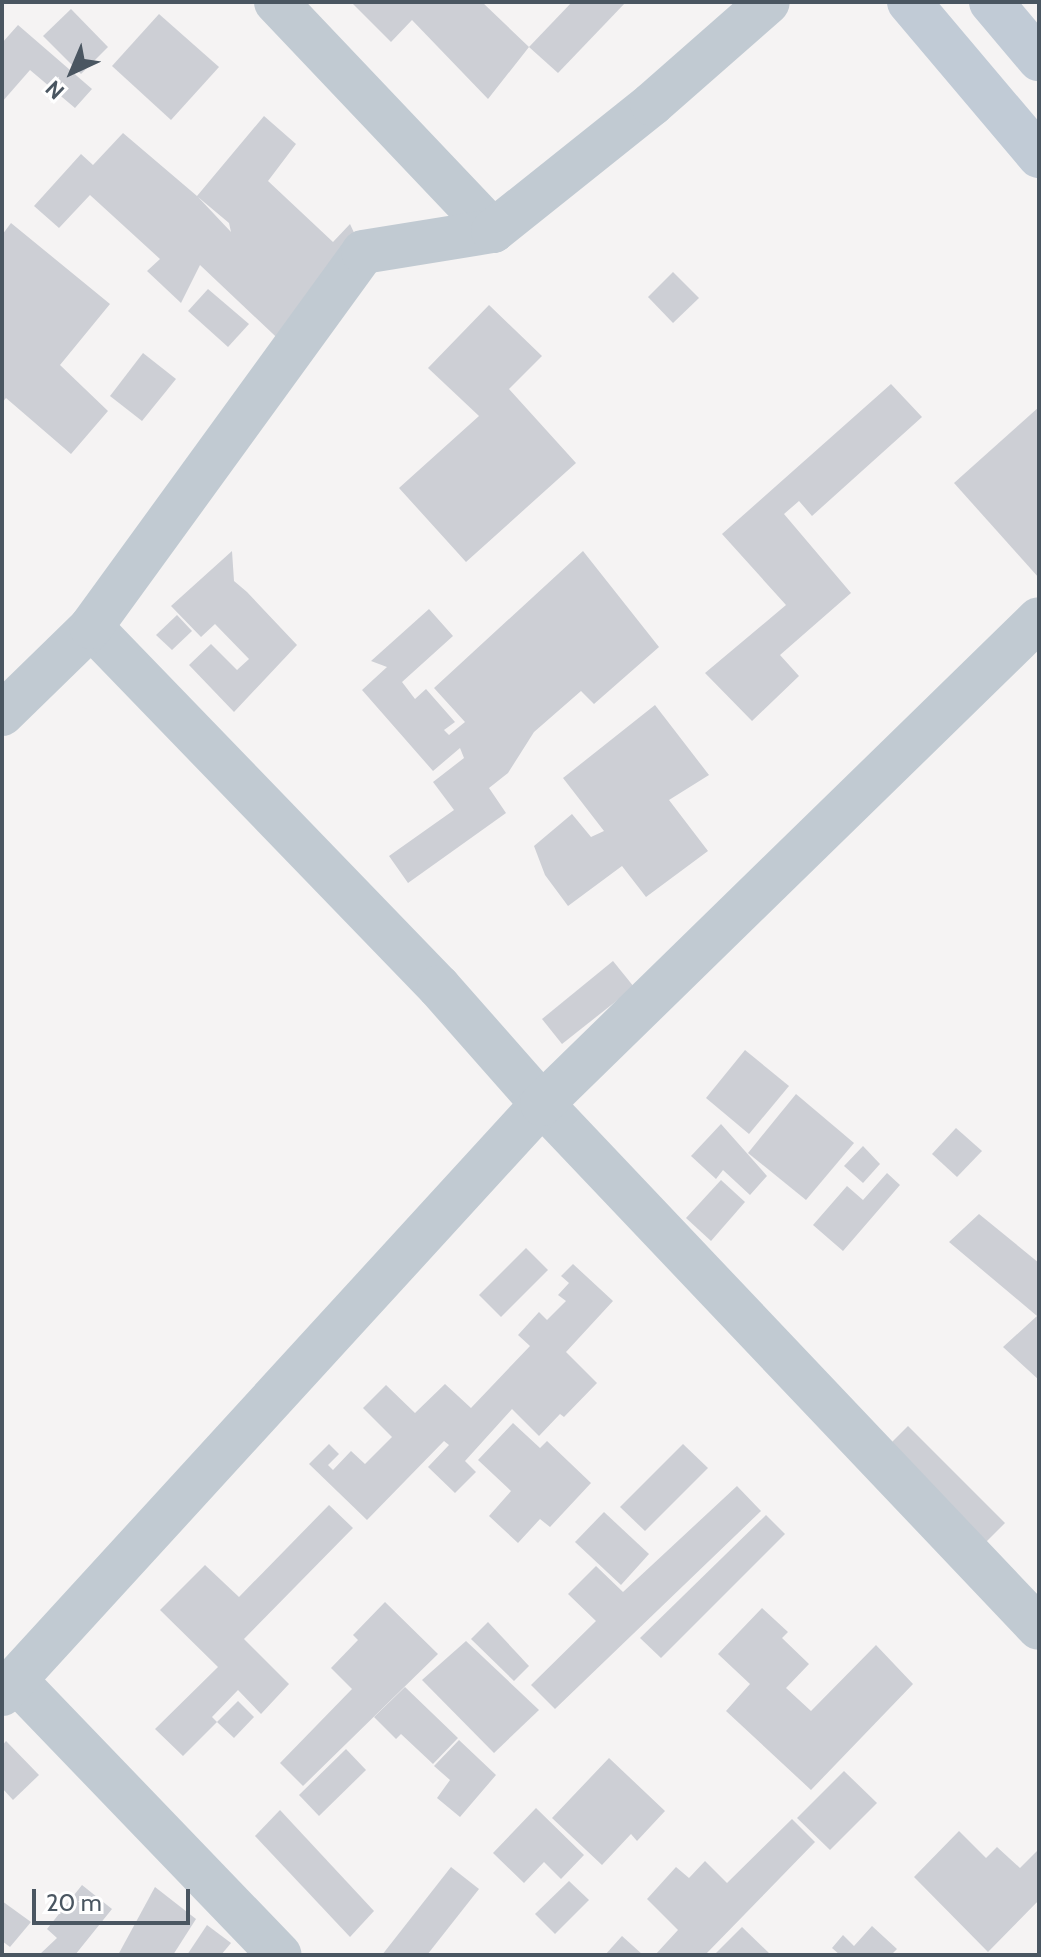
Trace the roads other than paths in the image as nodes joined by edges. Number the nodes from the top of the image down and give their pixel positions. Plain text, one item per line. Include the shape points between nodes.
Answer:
1 (276, 2) edge
2 (768, 2) edge
3 (909, 2) edge
4 (991, 2) edge
5 (1039, 59) edge
6 (1039, 156) edge
7 (493, 231) junction
8 (1039, 619) edge
9 (91, 627) junction
10 (2, 714) edge
11 (542, 1104) junction
12 (1039, 1628) edge
13 (9, 1688) edge
14 (280, 1955) edge

1 - 7 street
2 - 7 street
3 - 6 main road
4 - 5 main road
7 - 9 street via 363,252
8 - 11 street
9 - 10 street
9 - 11 street via 439,987
11 - 12 street
11 - 13 street
13 - 14 street

